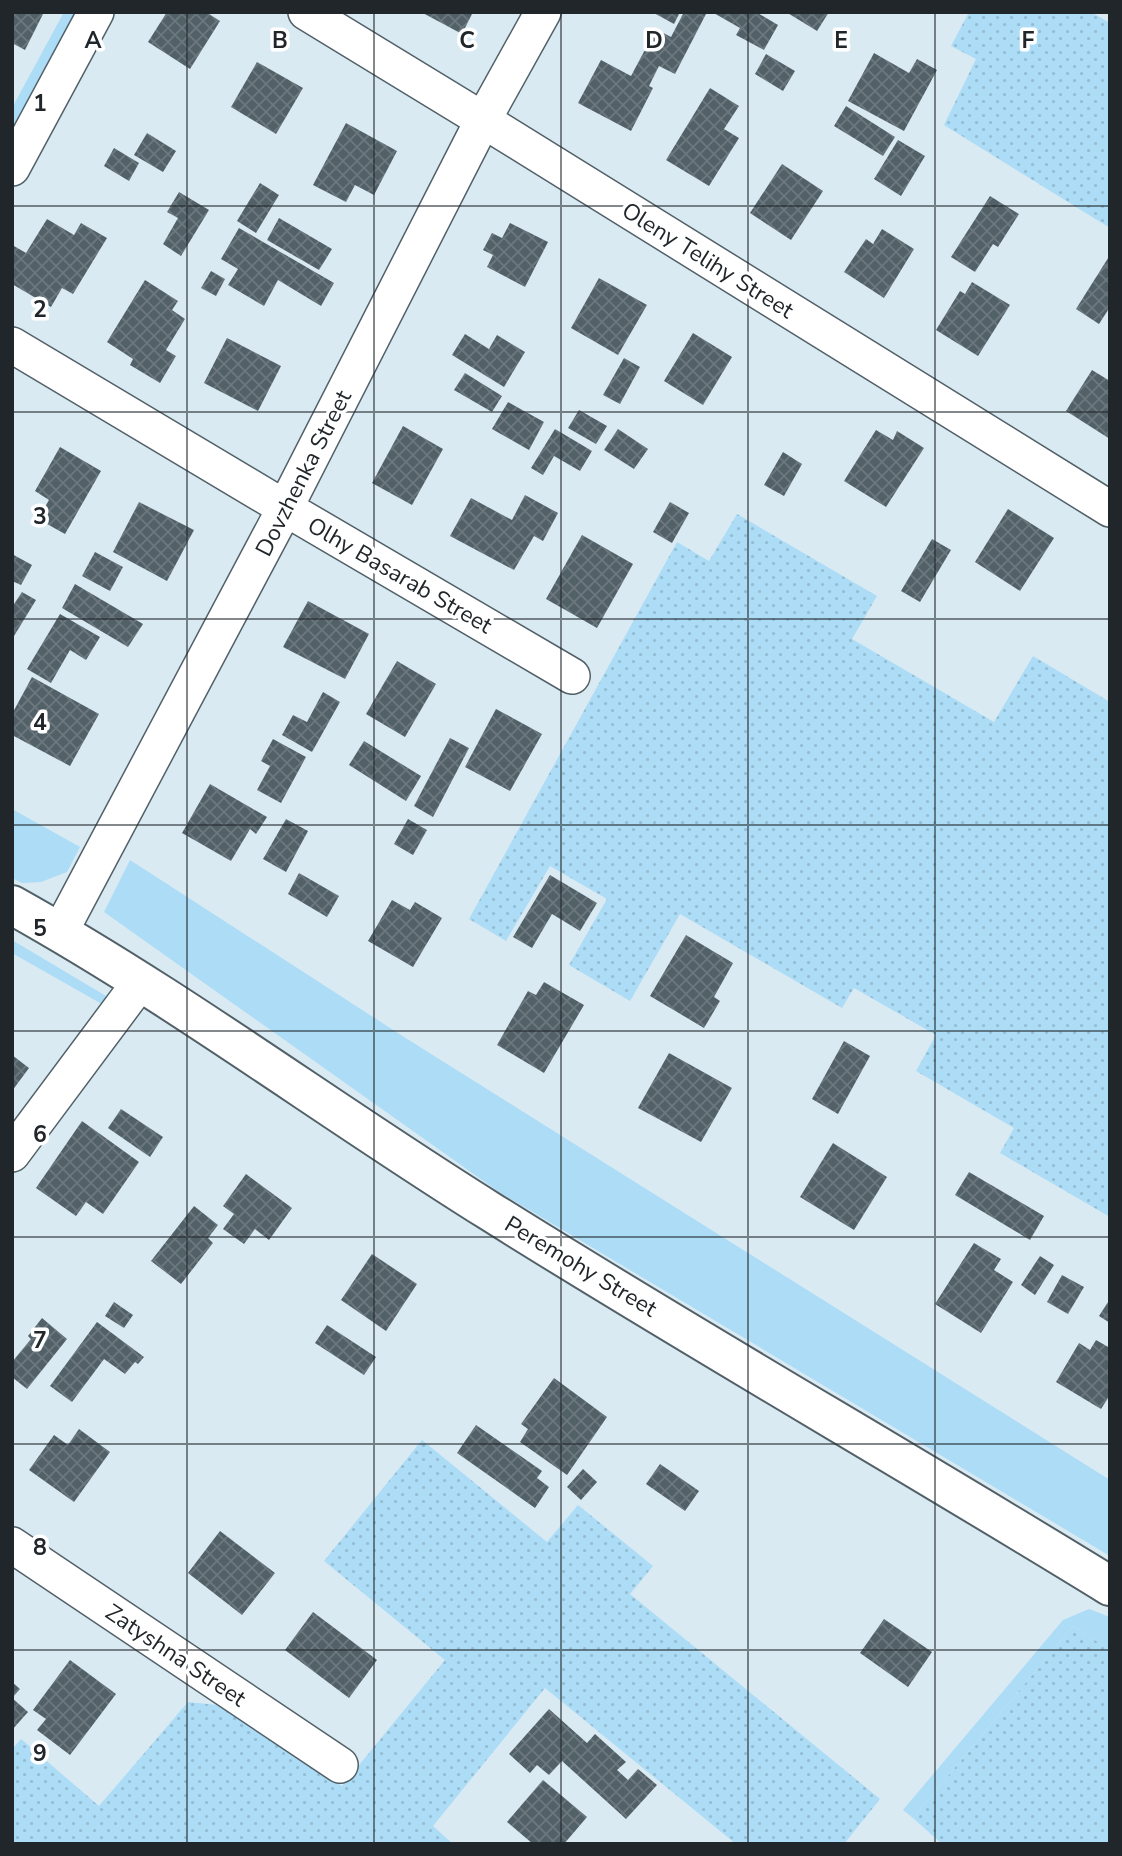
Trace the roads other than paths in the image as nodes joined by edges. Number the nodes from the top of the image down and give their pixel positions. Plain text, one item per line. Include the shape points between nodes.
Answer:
1 (96, 12) edge
2 (306, 12) edge
3 (543, 12) edge
4 (483, 120) junction
5 (12, 168) edge
6 (12, 345) edge
7 (285, 508) junction
8 (1110, 509) edge
9 (572, 676) dead end
10 (12, 905) edge
11 (60, 932) junction
12 (141, 981) junction
13 (12, 1154) edge
14 (12, 1545) edge
15 (1110, 1586) edge
16 (340, 1765) dead end

1 - 5 street
2 - 4 street, Oleny Telihy Street
3 - 4 street, Dovzhenka Street
4 - 7 street, Dovzhenka Street
4 - 8 street, Oleny Telihy Street
6 - 7 street, Olhy Basarab Street
7 - 9 street, Olhy Basarab Street
7 - 11 street, Dovzhenka Street
10 - 11 main road, Peremohy Street
11 - 12 main road, Peremohy Street
12 - 13 street
12 - 15 main road, Peremohy Street via 486,1209
14 - 16 street, Zatyshna Street

